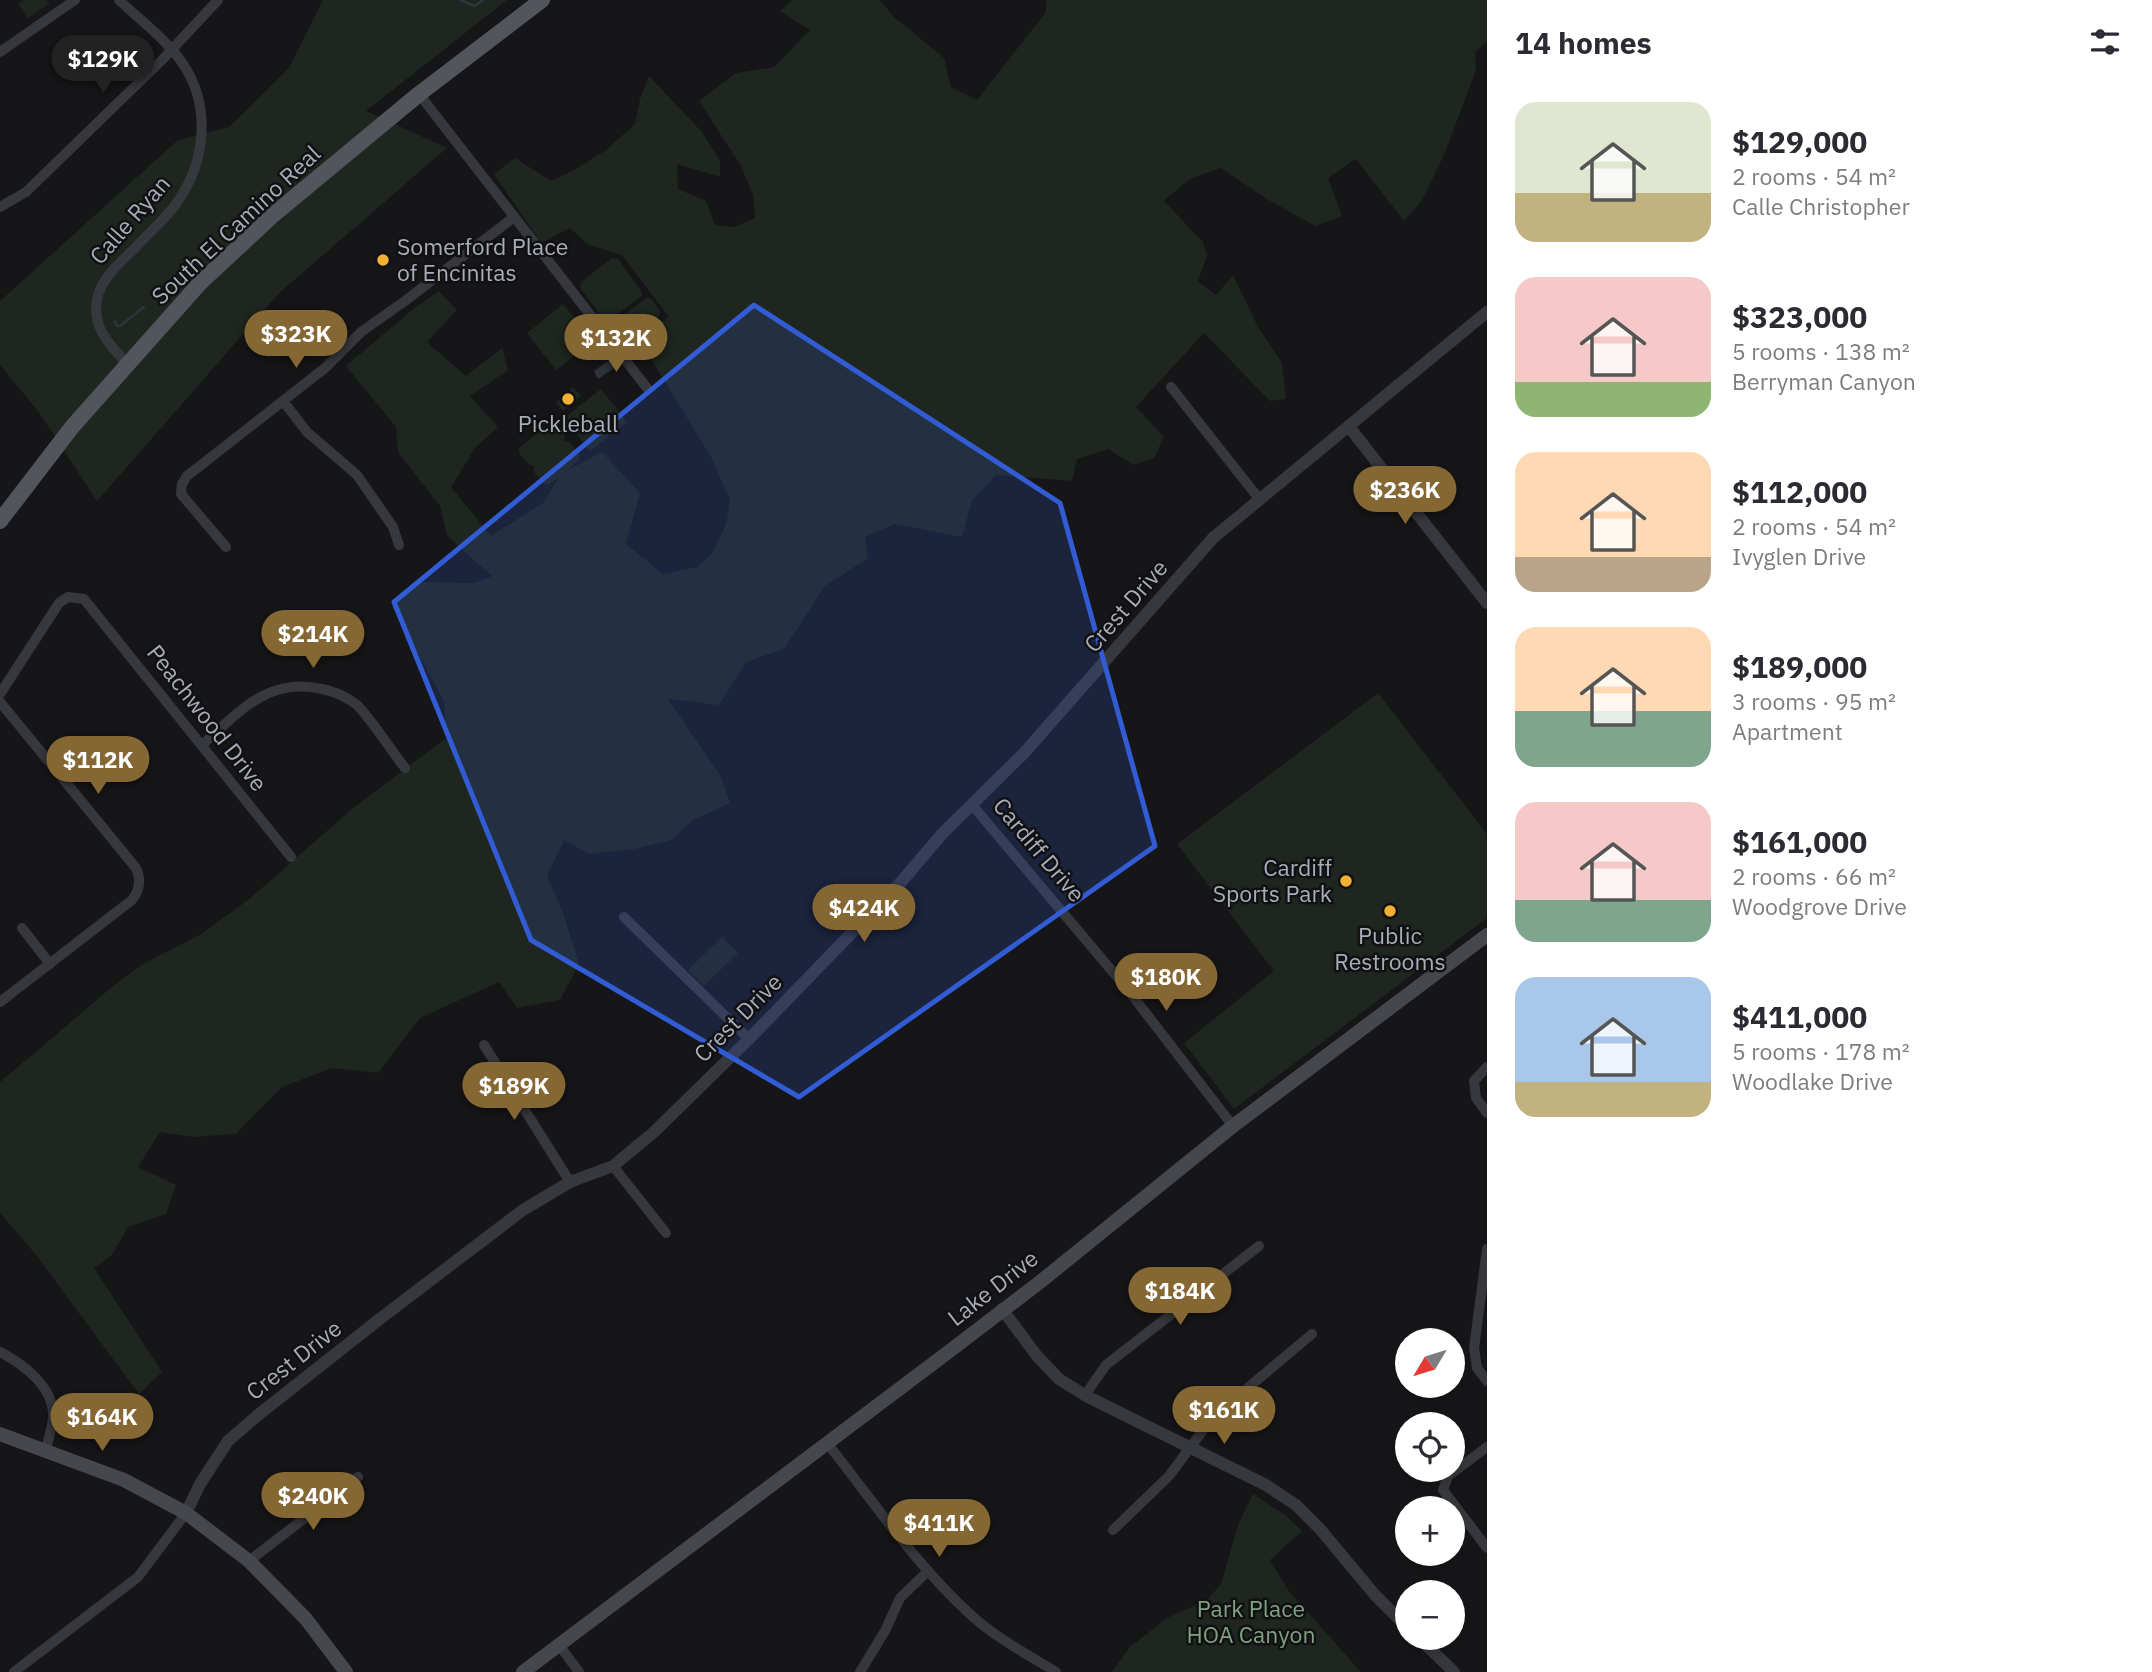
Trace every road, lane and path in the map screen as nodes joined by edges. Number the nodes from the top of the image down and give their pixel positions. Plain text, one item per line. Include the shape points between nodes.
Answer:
1 (75, 0) edge
2 (119, 0) edge
3 (218, 0) edge
4 (542, 0) edge
5 (171, 50) junction
6 (0, 52) edge
7 (419, 94) junction
8 (0, 207) edge
9 (514, 216) junction
10 (1487, 313) edge
11 (127, 364) junction
12 (1171, 387) dead end
13 (647, 388) dead end
14 (283, 401) junction
15 (1350, 428) junction
16 (1260, 500) junction
17 (0, 521) edge
18 (399, 545) dead end
19 (226, 547) dead end
20 (1487, 603) edge
21 (0, 694) edge
22 (0, 702) edge
23 (202, 745) junction
24 (405, 768) dead end
25 (973, 806) junction
26 (290, 857) dead end
27 (624, 917) dead end
28 (22, 928) dead end
29 (1487, 935) edge
30 (50, 964) junction
31 (0, 1002) edge
32 (749, 1039) junction
33 (484, 1045) dead end
34 (1487, 1067) edge
35 (1487, 1113) edge
36 (1233, 1126) junction
37 (613, 1166) junction
38 (570, 1182) junction
39 (666, 1233) dead end
40 (1259, 1246) dead end
41 (1487, 1249) edge
42 (1485, 1270) edge
43 (1002, 1309) junction
44 (1311, 1334) dead end
45 (0, 1352) edge
46 (1487, 1381) edge
47 (1086, 1395) junction
48 (0, 1434) edge
49 (827, 1443) junction
50 (1487, 1447) edge
51 (1190, 1448) junction
52 (46, 1450) junction
53 (358, 1477) dead end
54 (186, 1513) junction
55 (1113, 1530) dead end
56 (1487, 1548) edge
57 (249, 1561) junction
58 (928, 1571) junction
59 (1395, 1615) edge
60 (559, 1645) junction
61 (1431, 1650) edge
62 (339, 1669) edge
63 (14, 1672) edge
64 (523, 1672) edge
65 (579, 1672) edge
66 (860, 1672) edge
67 (1056, 1672) edge
68 (1454, 1672) edge

1 - 6 street
2 - 5 street, Calle Ryan
3 - 5 street
4 - 7 main road, South El Camino Real
5 - 8 street via 26,192
5 - 11 street, Calle Ryan via 196,88 203,120 200,149 176,204 99,291 97,312 103,338
7 - 9 street
7 - 11 main road, South El Camino Real via 200,282
9 - 13 street
9 - 14 street via 360,332
10 - 15 street, Crest Drive
11 - 17 main road, South El Camino Real
12 - 16 street
14 - 18 street via 307,432 357,475 393,527
14 - 19 street via 187,475 182,484 184,499
15 - 16 street, Crest Drive
15 - 20 street
16 - 25 street, Crest Drive via 1213,538
21 - 23 street, Peachwood Drive via 59,603 76,597 90,605
22 - 30 street via 140,876 132,900
23 - 24 street via 252,701 272,690 309,686 333,691 356,705
23 - 26 street, Peachwood Drive
25 - 32 street, Crest Drive
25 - 36 street, Cardiff Drive via 1072,922
27 - 32 street
28 - 30 street
29 - 36 main road, Lake Drive
30 - 31 street
32 - 37 street, Crest Drive
33 - 38 street
34 - 35 street via 1474,1081 1476,1098
36 - 43 main road, Lake Drive
37 - 38 street, Crest Drive
37 - 39 street
38 - 54 street, Crest Drive via 523,1210 228,1441
40 - 47 street via 1106,1365
41 - 42 street
42 - 46 street via 1474,1349 1477,1368
43 - 47 street via 1059,1379
43 - 49 main road, Lake Drive
44 - 51 street via 1212,1418
45 - 52 street via 31,1371 47,1395 53,1415
47 - 51 street
48 - 52 main road
49 - 58 street
49 - 60 main road, Lake Drive
50 - 56 street via 1448,1476 1443,1490
51 - 55 street via 1169,1476
51 - 59 street via 1296,1505
52 - 54 main road via 132,1483
53 - 57 street
54 - 57 main road
54 - 63 street, Crest Drive via 138,1577
57 - 62 main road via 306,1619
58 - 66 street via 900,1598
58 - 67 street via 991,1631
60 - 64 main road, Lake Drive
60 - 65 street
61 - 68 street

